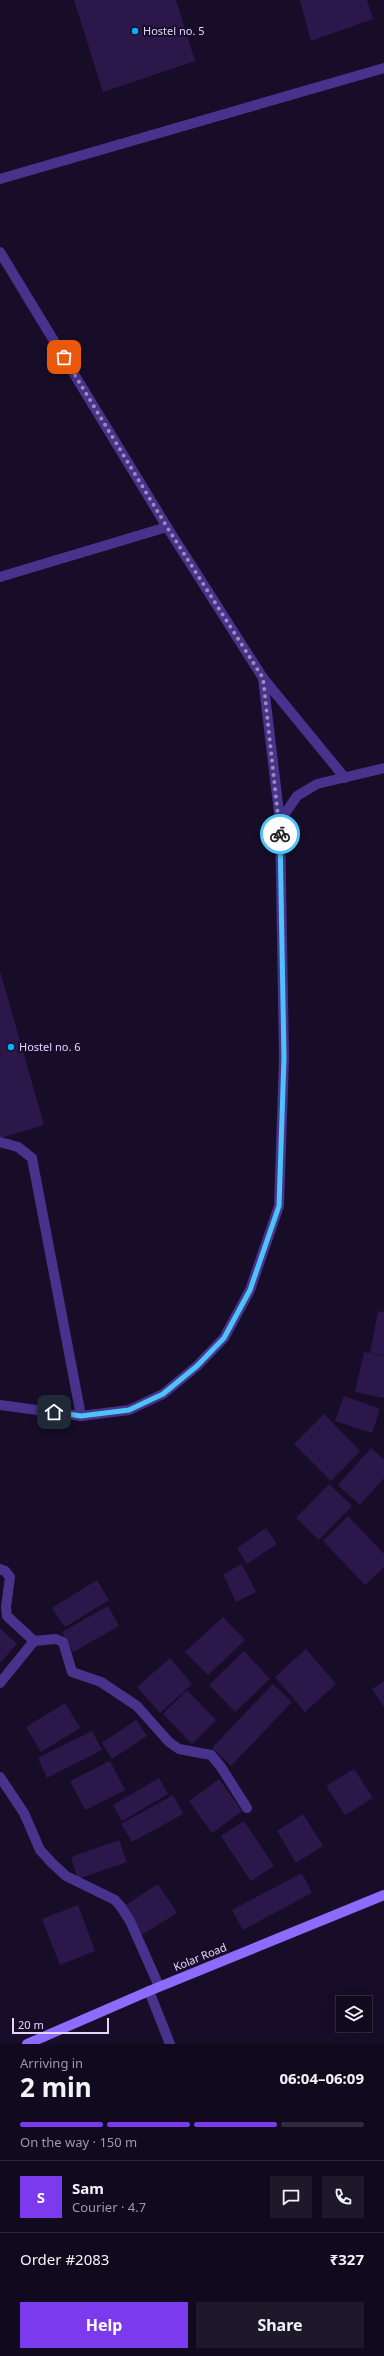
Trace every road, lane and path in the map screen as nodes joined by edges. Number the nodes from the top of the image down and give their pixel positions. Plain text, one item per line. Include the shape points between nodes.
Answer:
1 (384, 68) edge
2 (0, 179) edge
3 (0, 252) edge
4 (167, 527) junction
5 (0, 577) edge
6 (263, 678) junction
7 (384, 768) edge
8 (345, 778) junction
9 (280, 821) junction
10 (0, 1142) edge
11 (0, 1405) edge
12 (81, 1416) junction
13 (0, 1569) edge
14 (34, 1640) junction
15 (0, 1683) edge
16 (0, 1778) edge
17 (248, 1808) dead end
18 (384, 1895) edge
19 (160, 1986) junction
20 (149, 1991) junction
21 (27, 2044) edge
22 (170, 2044) edge

1 - 2 street
3 - 4 street
4 - 5 street
4 - 6 street
6 - 8 street
6 - 9 street
7 - 8 street
8 - 9 street via 317,784 298,796
9 - 12 street via 284,1058 279,1206 250,1290 224,1338 197,1366 163,1394 129,1410
10 - 12 street via 18,1147 32,1158
11 - 12 street
13 - 14 street via 10,1577 7,1616
14 - 15 street
14 - 17 street via 56,1639 63,1642 72,1672 101,1682 137,1706 169,1742 179,1749 211,1755 222,1767
16 - 19 street via 24,1813 40,1850 52,1863 66,1876 115,1900 121,1907
18 - 19 main road, Kolar Road
19 - 20 main road, Kolar Road
20 - 21 main road, Kolar Road
20 - 22 street

